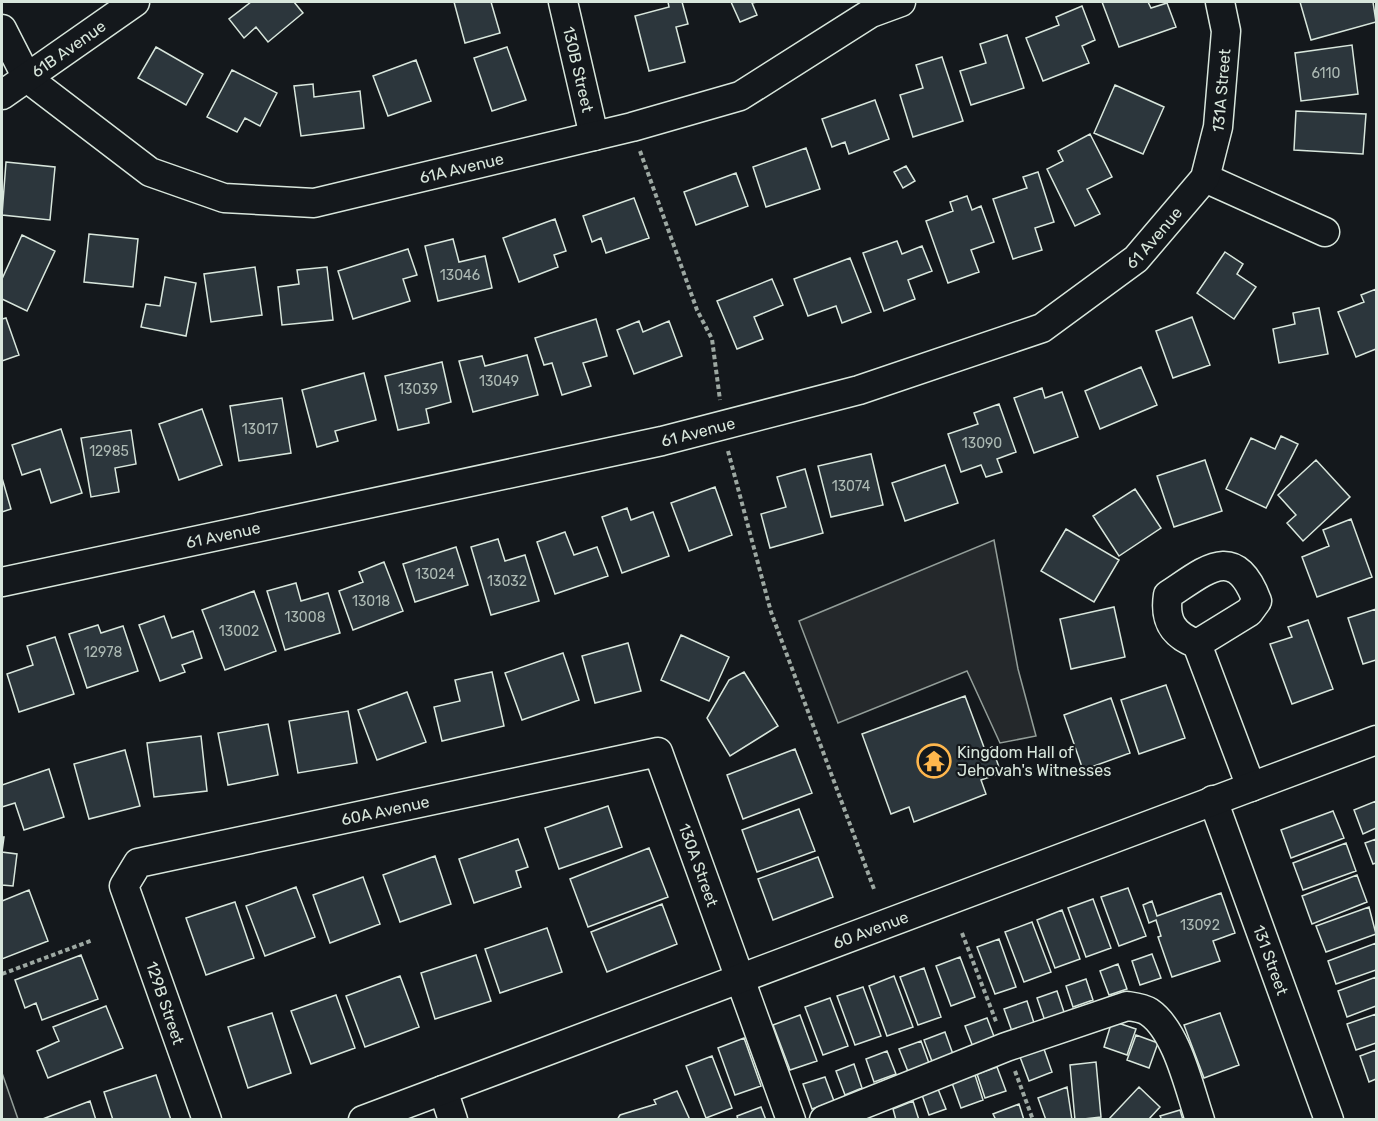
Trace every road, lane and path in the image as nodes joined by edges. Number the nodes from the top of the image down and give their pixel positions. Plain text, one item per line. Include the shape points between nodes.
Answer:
1 (135, 2) edge
2 (563, 2) edge
3 (901, 2) edge
4 (1220, 2) edge
5 (2, 29) edge
6 (27, 78) junction
7 (2, 95) edge
8 (594, 136) junction
9 (638, 145) dead end
10 (1205, 178) junction
11 (1326, 232) dead end
12 (721, 403) dead end
13 (727, 447) dead end
14 (2, 582) edge
15 (1197, 644) dead end
16 (1377, 740) edge
17 (658, 752) joint
18 (1251, 787) junction
19 (1214, 800) junction
20 (124, 886) joint
21 (874, 889) dead end
22 (962, 933) dead end
23 (93, 940) dead end
24 (2, 974) edge
25 (740, 979) junction
26 (1000, 1030) dead end
27 (1013, 1065) dead end
28 (443, 1090) junction
29 (207, 1119) edge
30 (363, 1119) edge
31 (453, 1119) edge
32 (791, 1119) edge
33 (824, 1119) edge
34 (1033, 1119) edge
35 (1200, 1119) edge
36 (1329, 1119) edge

1 - 6 street, 61B Avenue
2 - 8 street, 130B Street
3 - 8 street, 61A Avenue via 871,13 740,96
4 - 10 street, 131A Street via 1226,31 1220,106
5 - 6 street
6 - 7 street, 61B Avenue
6 - 8 street, 61A Avenue via 150,172 224,198 314,203
9 - 12 path via 697,310 712,339
10 - 11 street
10 - 14 street, 61 Avenue via 1136,259 1042,328 870,387 662,441
13 - 21 path via 771,612
15 - 18 street
16 - 18 street, 60 Avenue
17 - 20 street, 60A Avenue via 138,863
17 - 25 street, 130A Street
18 - 19 street, 60 Avenue
19 - 25 street, 60 Avenue
19 - 36 street, 131 Street
20 - 29 street, 129B Street
22 - 26 path
23 - 24 path
25 - 28 street, 60 Avenue
25 - 32 street, 130A Street
27 - 34 path
28 - 30 street, 60 Avenue
28 - 31 street
33 - 35 street via 1006,1047 1127,1006 1147,1010 1161,1022 1170,1036

